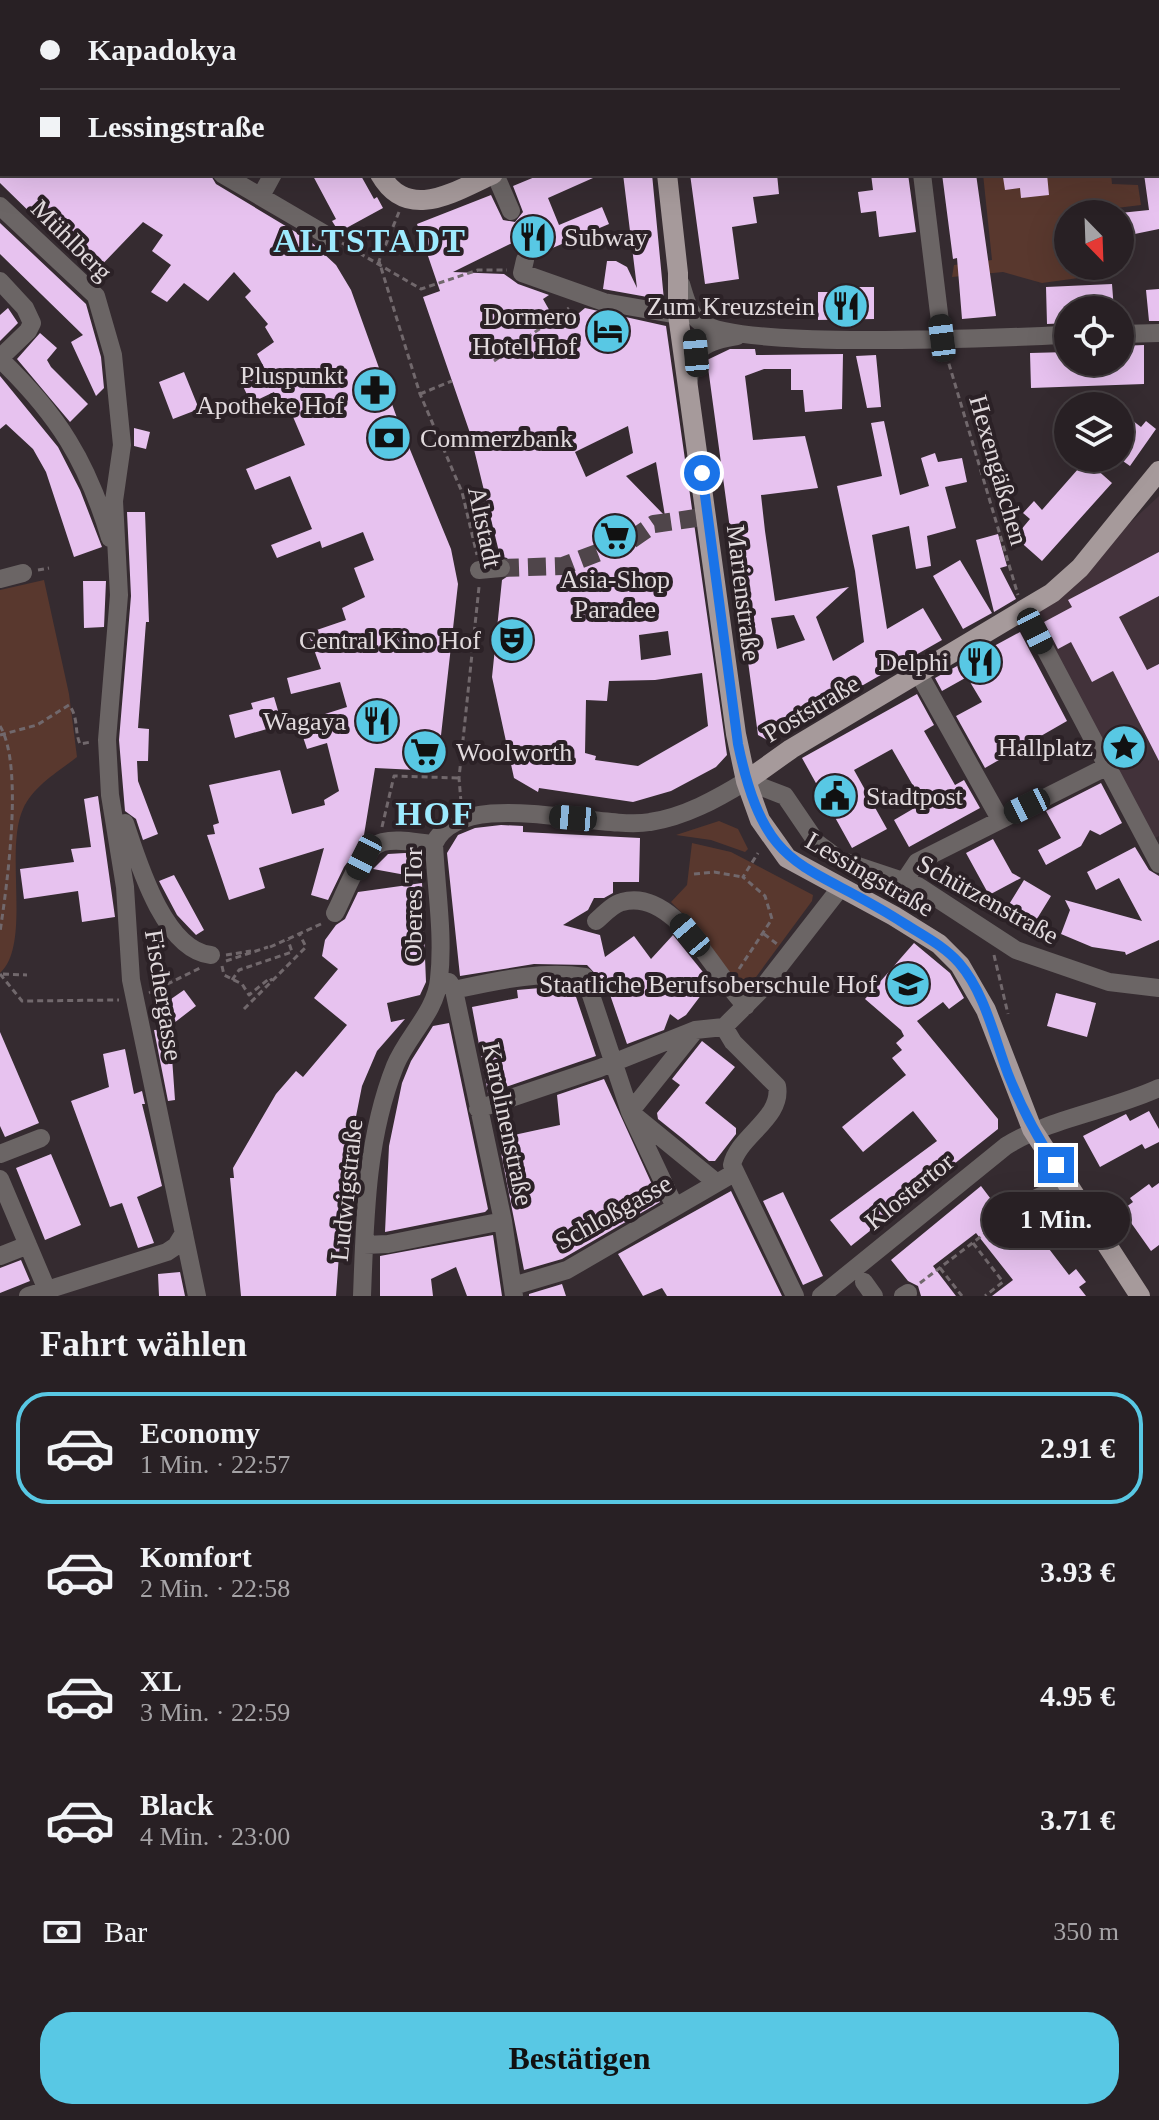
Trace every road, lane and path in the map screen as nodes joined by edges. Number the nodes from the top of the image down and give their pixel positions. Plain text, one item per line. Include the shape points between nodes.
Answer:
1 (226, 176) edge
2 (272, 176) edge
3 (381, 176) edge
4 (490, 176) edge
5 (495, 176) edge
6 (667, 176) edge
7 (922, 176) edge
8 (261, 196) junction
9 (404, 199) junction
10 (0, 206) edge
11 (513, 215) joint
12 (328, 236) joint
13 (379, 261) junction
14 (524, 266) junction
15 (0, 281) edge
16 (585, 296) junction
17 (103, 313) joint
18 (685, 314) junction
19 (1159, 333) edge
20 (748, 334) junction
21 (1134, 334) edge
22 (1054, 335) edge
23 (942, 338) junction
24 (696, 353) junction
25 (0, 358) edge
26 (494, 361) dead end
27 (452, 381) dead end
28 (689, 381) junction
29 (420, 394) junction
30 (1158, 476) edge
31 (117, 564) junction
32 (501, 568) tunnel mouth
33 (479, 570) junction
34 (23, 573) dead end
35 (0, 579) edge
36 (1024, 609) junction
37 (919, 674) junction
38 (0, 726) edge
39 (2, 735) edge
40 (80, 744) dead end
41 (107, 763) junction
42 (1106, 767) junction
43 (459, 778) junction
44 (746, 781) junction
45 (463, 818) junction
46 (1000, 819) junction
47 (382, 842) junction
48 (434, 844) junction
49 (758, 853) dead end
50 (1159, 864) edge
51 (694, 874) dead end
52 (743, 877) junction
53 (905, 880) junction
54 (841, 887) junction
55 (335, 913) joint
56 (596, 921) dead end
57 (0, 932) edge
58 (300, 935) junction
59 (288, 940) junction
60 (268, 947) junction
61 (217, 960) junction
62 (439, 966) junction
63 (195, 970) dead end
64 (0, 974) edge
65 (27, 975) dead end
66 (232, 980) junction
67 (272, 981) junction
68 (726, 984) junction
69 (1159, 988) edge
70 (454, 990) junction
71 (138, 999) junction
72 (431, 1005) joint
73 (746, 1006) junction
74 (244, 1009) dead end
75 (724, 1027) junction
76 (695, 1030) junction
77 (614, 1062) junction
78 (1159, 1088) edge
79 (478, 1109) junction
80 (630, 1112) junction
81 (1032, 1129) junction
82 (41, 1138) dead end
83 (0, 1154) edge
84 (734, 1173) junction
85 (0, 1179) edge
86 (717, 1183) junction
87 (1068, 1183) junction
88 (1023, 1203) joint
89 (675, 1207) junction
90 (503, 1221) junction
91 (184, 1233) junction
92 (973, 1243) junction
93 (28, 1245) junction
94 (364, 1245) junction
95 (0, 1256) edge
96 (940, 1268) junction
97 (47, 1290) junction
98 (514, 1291) edge
99 (906, 1294) edge
100 (28, 1296) edge
101 (197, 1296) edge
102 (362, 1296) edge
103 (795, 1296) edge
104 (821, 1296) edge
105 (962, 1296) edge
106 (985, 1296) edge
107 (1140, 1296) edge

1 - 8 street
2 - 8 street
3 - 9 main road
4 - 9 main road via 431,201
5 - 11 street
6 - 18 main road, Marienstraße
7 - 23 street
8 - 12 street
9 - 13 path
10 - 17 street, Mühlberg via 96,296
11 - 14 path via 523,239
12 - 13 path
13 - 14 path via 421,289 478,270
13 - 29 path, Altstadt
14 - 16 street
15 - 25 street via 32,323
16 - 18 street
16 - 26 path
17 - 31 street, Fischergasse via 122,445 114,501
18 - 20 street via 706,326
18 - 24 street
18 - 28 main road, Marienstraße
19 - 21 street
20 - 23 street
20 - 24 street via 713,341
22 - 23 street
23 - 36 path, Hexengäßchen
24 - 28 street
25 - 31 street via 59,424 94,486
27 - 29 path
28 - 44 main road, Marienstraße via 702,517
29 - 33 path, Altstadt via 462,492
30 - 36 main road, Poststraße via 1080,568
31 - 41 street, Fischergasse
32 - 33 street
33 - 43 path, Altstadt
34 - 35 street
36 - 37 main road, Poststraße
36 - 42 street
37 - 44 main road, Poststraße
37 - 46 street
38 - 39 path
39 - 40 path via 37,725 69,705 76,715
39 - 57 path via 13,804
41 - 61 street, Fischergasse via 131,842 170,927 188,948
41 - 71 street, Fischergasse via 125,887 131,980
42 - 46 street
42 - 50 street
43 - 45 path, Altstadt
43 - 47 path via 394,776
44 - 45 street, Poststraße via 685,812 648,823 514,813
44 - 53 street, Schützenstraße via 785,796 817,843 840,860
44 - 54 main road, Lessingstraße via 763,827 777,846 802,868
45 - 48 street, Oberes Tor via 440,832
46 - 53 street via 917,862
47 - 48 street
47 - 55 street via 368,851
48 - 62 street, Oberes Tor
49 - 52 path
51 - 52 path
52 - 68 path via 765,896 772,919
53 - 69 street, Schützenstraße via 1016,950 1097,979
54 - 73 street
54 - 81 main road, Lessingstraße via 939,944 960,965 986,1010
55 - 58 path
56 - 68 street via 621,902 651,903 679,922
58 - 59 path
58 - 67 path via 306,947
59 - 60 path
59 - 66 path via 292,952 239,970
60 - 61 path
60 - 61 path
61 - 66 path
62 - 70 street, Karolinenstraße
62 - 72 street, Oberes Tor
63 - 71 path
64 - 65 path
64 - 71 path via 22,1001
66 - 67 path via 249,995
67 - 74 path
68 - 73 street
70 - 77 street via 512,978 585,977
70 - 79 street, Karolinenstraße
71 - 91 street, Fischergasse
72 - 94 street, Ludwigstraße via 388,1085 369,1168
73 - 75 street
75 - 76 street
75 - 84 street via 776,1082 778,1099 736,1153
76 - 77 street
76 - 80 street
77 - 79 street
77 - 80 street
78 - 81 street, Klostertor
79 - 90 street, Karolinenstraße
80 - 86 street
80 - 89 street
81 - 87 main road, Lessingstraße
81 - 104 street, Klostertor
82 - 83 street
84 - 86 street, Schloßgasse
84 - 103 street
85 - 93 street
86 - 89 street, Schloßgasse
87 - 88 street
87 - 107 main road, Lessingstraße
88 - 92 path
89 - 98 street, Schloßgasse via 567,1270
90 - 94 street
90 - 98 street, Karolinenstraße
91 - 97 street via 167,1252
91 - 101 street, Fischergasse
92 - 96 path
92 - 106 path via 1003,1282
93 - 95 street
93 - 97 street
94 - 102 street, Ludwigstraße
96 - 99 path
96 - 105 path
97 - 100 street

